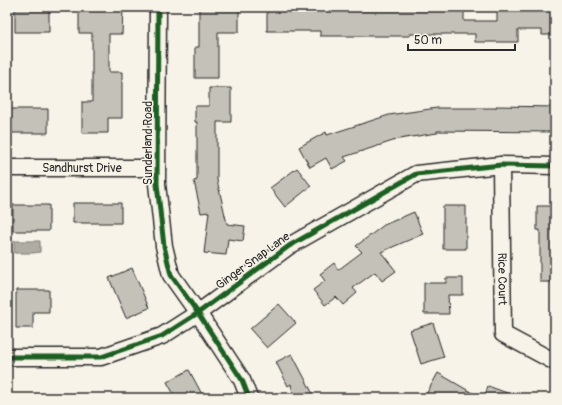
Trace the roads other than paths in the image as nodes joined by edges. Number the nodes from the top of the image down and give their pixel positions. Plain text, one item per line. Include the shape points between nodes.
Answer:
1 (158, 7) edge
2 (500, 165) junction
3 (555, 166) edge
4 (7, 168) edge
5 (157, 168) junction
6 (198, 313) junction
7 (7, 357) edge
8 (555, 362) edge
9 (249, 398) edge

1 - 5 street, Sunderland Road
2 - 3 street, Ginger Snap Lane
2 - 6 street, Ginger Snap Lane via 416,174 289,246
2 - 8 street, Rice Court via 503,334
4 - 5 street, Sandhurst Drive
5 - 6 street, Sunderland Road via 164,246 171,275
6 - 7 street, Ginger Snap Lane via 162,336 101,357
6 - 9 street, Sunderland Road via 242,380

